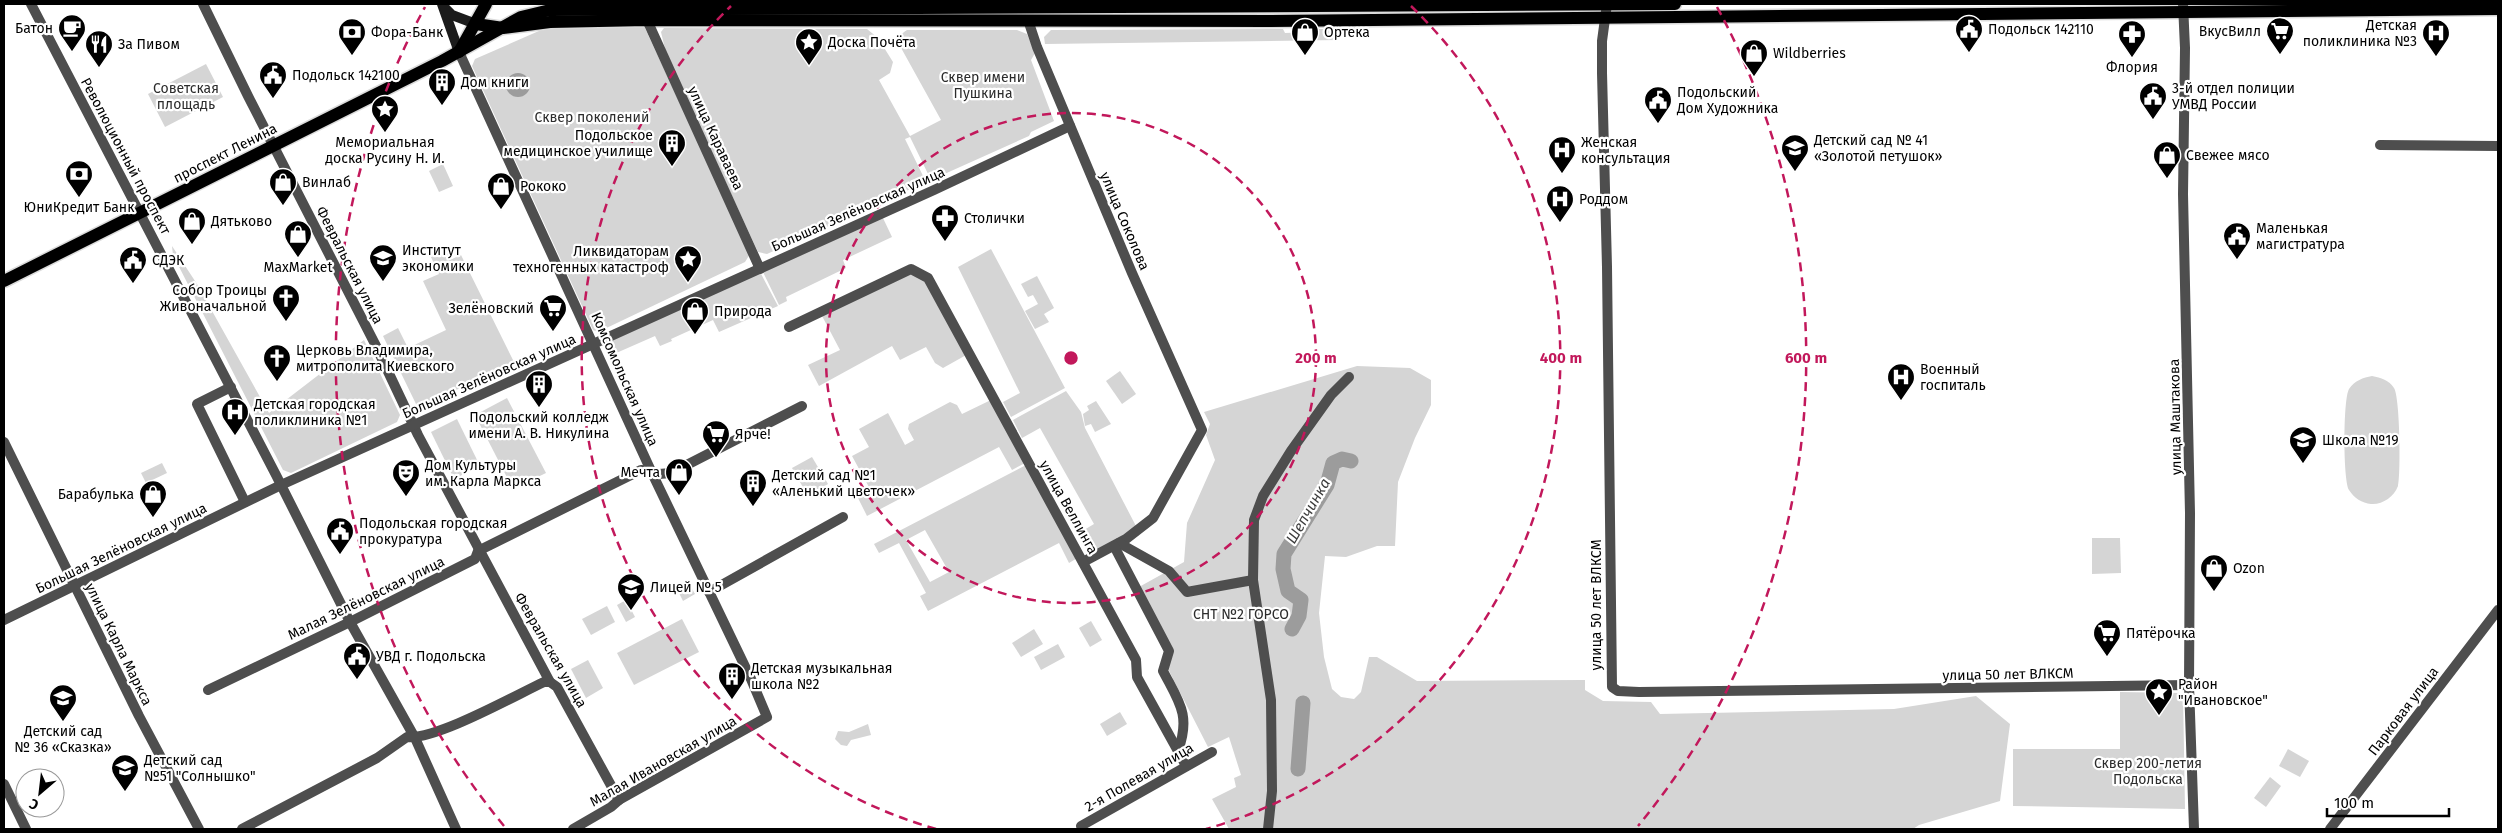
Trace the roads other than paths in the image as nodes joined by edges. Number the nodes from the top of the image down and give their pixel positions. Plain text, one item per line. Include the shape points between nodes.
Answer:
1 (31, 4) edge
2 (203, 4) edge
3 (442, 4) edge
4 (486, 4) edge
5 (529, 4) edge
6 (1606, 4) edge
7 (1675, 4) edge
8 (864, 5) edge
9 (883, 5) edge
10 (1011, 5) edge
11 (1324, 5) edge
12 (1025, 6) junction
13 (1209, 6) junction
14 (1347, 6) junction
15 (2183, 8) edge
16 (2498, 9) edge
17 (550, 10) junction
18 (1605, 18) junction
19 (647, 20) junction
20 (874, 20) junction
21 (889, 20) junction
22 (1028, 20) junction
23 (1208, 20) junction
24 (1346, 20) junction
25 (476, 24) junction
26 (504, 28) junction
27 (459, 52) junction
28 (1070, 126) junction
29 (274, 145) junction
30 (2380, 145) dead end
31 (2498, 146) edge
32 (140, 213) junction
33 (760, 269) junction
34 (4, 281) edge
35 (789, 327) dead end
36 (594, 344) junction
37 (1349, 377) dead end
38 (230, 387) junction
39 (802, 406) dead end
40 (413, 426) junction
41 (4, 442) edge
42 (652, 473) junction
43 (281, 485) junction
44 (245, 502) junction
45 (843, 517) dead end
46 (1116, 544) junction
47 (478, 551) junction
48 (1083, 562) junction
49 (1253, 580) junction
50 (75, 586) junction
51 (709, 592) junction
52 (2498, 610) edge
53 (4, 620) edge
54 (350, 622) junction
55 (550, 682) junction
56 (2189, 685) junction
57 (208, 690) dead end
58 (767, 717) joint
59 (415, 738) junction
60 (1178, 751) junction
61 (1212, 752) dead end
62 (1186, 766) junction
63 (4, 784) edge
64 (619, 800) junction
65 (1081, 826) dead end
66 (26, 829) edge
67 (200, 829) edge
68 (242, 829) edge
69 (456, 829) edge
70 (573, 829) edge
71 (1268, 829) edge
72 (2194, 829) edge
73 (2330, 829) edge

1 - 32 street, Революционный проспект
2 - 29 street, Февральская улица
3 - 25 main road via 452,15
3 - 27 main road
4 - 25 main road
5 - 17 main road
6 - 7 main road
6 - 14 main road
6 - 18 street, улица 50 лет ВЛКСМ
8 - 9 main road
8 - 17 main road
8 - 20 main road
8 - 21 main road
9 - 10 main road
9 - 21 main road
10 - 12 main road
11 - 13 main road
11 - 14 main road
12 - 13 main road
12 - 22 main road
13 - 23 main road via 1214,14
14 - 24 main road via 1340,13
15 - 16 main road
15 - 18 main road
15 - 56 street, улица Маштакова via 2183,194 2190,514
17 - 26 main road, проспект Ленина via 521,17
18 - 24 main road
18 - 56 street, улица 50 лет ВЛКСМ via 1602,65 1612,687 1618,691 1638,692
19 - 20 main road
19 - 26 main road via 550,22
19 - 33 street, улица Караваева
20 - 21 main road
21 - 22 main road
22 - 23 main road
22 - 28 street, улица Соколова
23 - 24 main road
25 - 26 main road
25 - 27 main road
26 - 27 main road, проспект Ленина
27 - 29 main road, проспект Ленина
27 - 36 street, Комсомольская улица
28 - 33 street, Большая Зелёновская улица
28 - 46 street, улица Соколова via 1202,430 1153,518
29 - 32 main road, проспект Ленина
29 - 40 street, Февральская улица
30 - 31 street
32 - 34 main road, проспект Ленина
32 - 38 street, Революционный проспект
33 - 36 street, Большая Зелёновская улица
35 - 48 street, улица Веллинга via 911,268 928,278
36 - 40 street, Большая Зелёновская улица
36 - 42 street, Комсомольская улица
37 - 49 street via 1331,395 1263,496 1254,520
38 - 43 street, Революционный проспект
38 - 44 street via 197,404
39 - 42 street, Малая Зелёновская улица via 671,473
40 - 43 street, Большая Зелёновская улица
40 - 47 street, Февральская улица
41 - 50 street, улица Карла Маркса
42 - 47 street, Малая Зелёновская улица via 641,470
42 - 51 street, Комсомольская улица
43 - 44 street, Большая Зелёновская улица
43 - 54 street, Революционный проспект
44 - 50 street, Большая Зелёновская улица
45 - 51 street
46 - 48 street
46 - 49 street via 1169,571 1187,592
46 - 60 street via 1169,650 1163,671 1183,709 1185,724
47 - 54 street, Малая Зелёновская улица via 475,559
47 - 55 street, Февральская улица
48 - 60 street, улица Веллинга via 1136,660 1137,677
49 - 71 street via 1271,700 1272,791
50 - 53 street, Большая Зелёновская улица
50 - 67 street, улица Карла Маркса via 139,716
51 - 58 street, Комсомольская улица
52 - 73 street, Парковая улица
54 - 57 street, Малая Зелёновская улица
54 - 59 street, Революционный проспект
55 - 59 street via 438,732
55 - 64 street, Февральская улица via 557,687
56 - 72 street, улица Маштакова
58 - 64 street, Малая Ивановская улица
59 - 68 street via 407,737 377,758
59 - 69 street, Революционный проспект
60 - 62 street, улица Веллинга
61 - 62 street, 2-я Полевая улица
62 - 65 street, 2-я Полевая улица
63 - 66 street
64 - 70 street, Малая Ивановская улица

